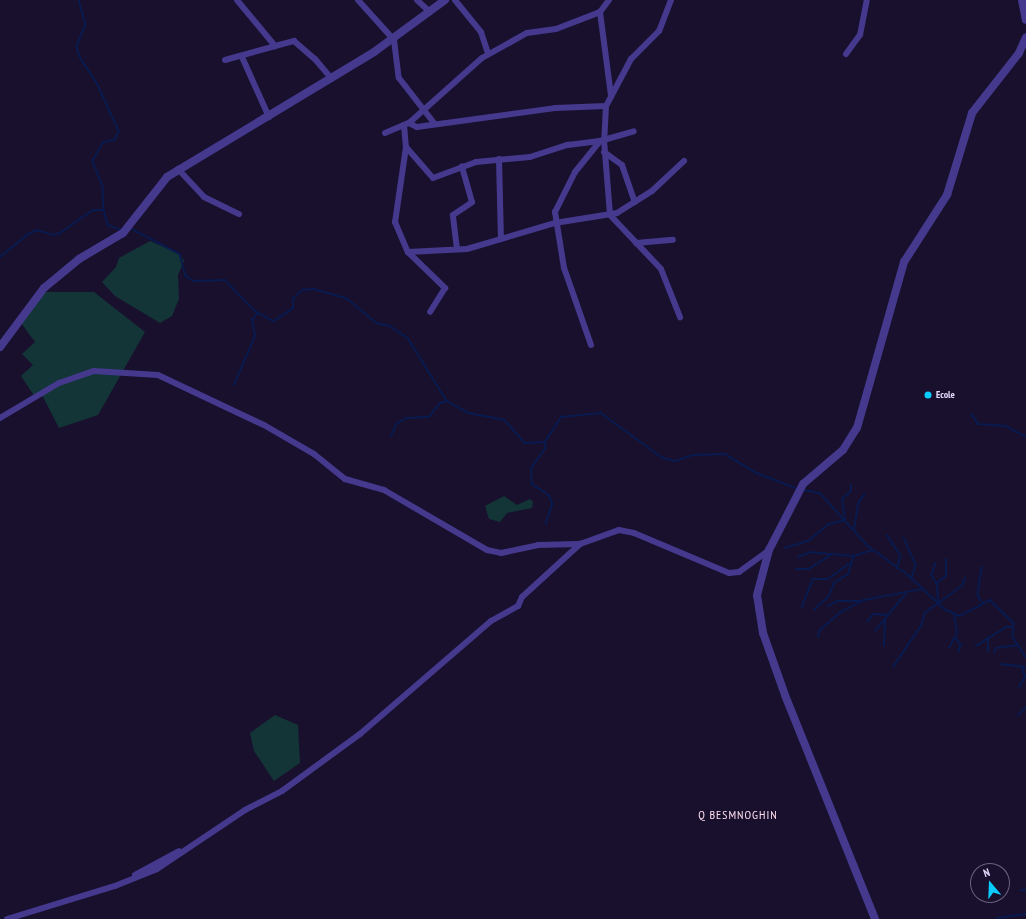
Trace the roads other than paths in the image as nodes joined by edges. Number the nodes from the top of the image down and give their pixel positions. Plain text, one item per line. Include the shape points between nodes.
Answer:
1 (237, 0) edge
2 (358, 0) edge
3 (417, 0) edge
4 (445, 0) edge
5 (455, 0) edge
6 (609, 0) edge
7 (672, 0) edge
8 (867, 0) edge
9 (1022, 0) edge
10 (430, 12) junction
11 (600, 12) junction
12 (1026, 20) edge
13 (1026, 37) edge
14 (394, 40) junction
15 (275, 46) junction
16 (488, 54) junction
17 (846, 54) dead end
18 (242, 57) junction
19 (225, 60) dead end
20 (332, 79) junction
21 (611, 96) junction
22 (606, 106) junction
23 (423, 111) junction
24 (269, 116) junction
25 (434, 123) junction
26 (406, 124) junction
27 (634, 131) dead end
28 (385, 134) dead end
29 (602, 141) junction
30 (406, 147) junction
31 (604, 152) junction
32 (499, 159) junction
33 (684, 161) dead end
34 (462, 166) junction
35 (178, 169) junction
36 (635, 202) junction
37 (239, 214) dead end
38 (610, 215) junction
39 (555, 223) junction
40 (501, 239) junction
41 (673, 240) dead end
42 (636, 243) junction
43 (457, 249) junction
44 (408, 252) junction
45 (430, 312) dead end
46 (680, 316) dead end
47 (591, 345) dead end
48 (0, 348) edge
49 (0, 418) edge
50 (580, 544) junction
51 (769, 550) junction
52 (8, 919) edge
53 (874, 919) edge

1 - 15 street
2 - 14 street
3 - 10 street
4 - 10 street
5 - 16 street via 481,32
6 - 11 street
7 - 21 street via 659,31 631,59
8 - 17 street via 860,35
9 - 12 street
10 - 14 street
11 - 16 street via 556,29 527,33
11 - 21 street
13 - 51 street via 1018,53 972,113 947,195 904,262 857,428 843,450 803,484
14 - 20 street
14 - 23 street via 399,78
15 - 18 street
15 - 20 street via 294,41 315,59
16 - 23 street via 461,74
18 - 19 street
18 - 24 street
20 - 24 street
21 - 22 street
22 - 25 street via 555,108
22 - 29 street
23 - 25 street
23 - 26 street
24 - 35 street
25 - 26 street via 416,126
26 - 28 street
26 - 30 street
27 - 29 street
29 - 31 street
29 - 32 street via 568,145 530,157
29 - 39 street via 565,189 555,212
30 - 34 street via 417,156 429,177
30 - 44 street via 395,222
31 - 36 street via 622,165
31 - 38 street
32 - 34 street
32 - 40 street
33 - 36 street
34 - 43 street via 472,202 453,215
35 - 37 street via 204,197
35 - 48 street via 152,194 123,233 79,259 44,288
36 - 38 street
38 - 39 street
38 - 42 street
39 - 40 street
39 - 47 street via 564,268
40 - 43 street
41 - 42 street
42 - 46 street via 661,269
43 - 44 street
44 - 45 street via 445,288
49 - 50 street via 59,383 94,371 158,375 264,425 314,454 345,479 384,490 487,550 501,553 538,545
50 - 51 street via 619,530 634,533 729,573 739,572
50 - 52 street via 542,577 518,606 491,621 455,656 423,678 328,758 282,791 156,870 124,883
51 - 53 street via 757,595 763,632

